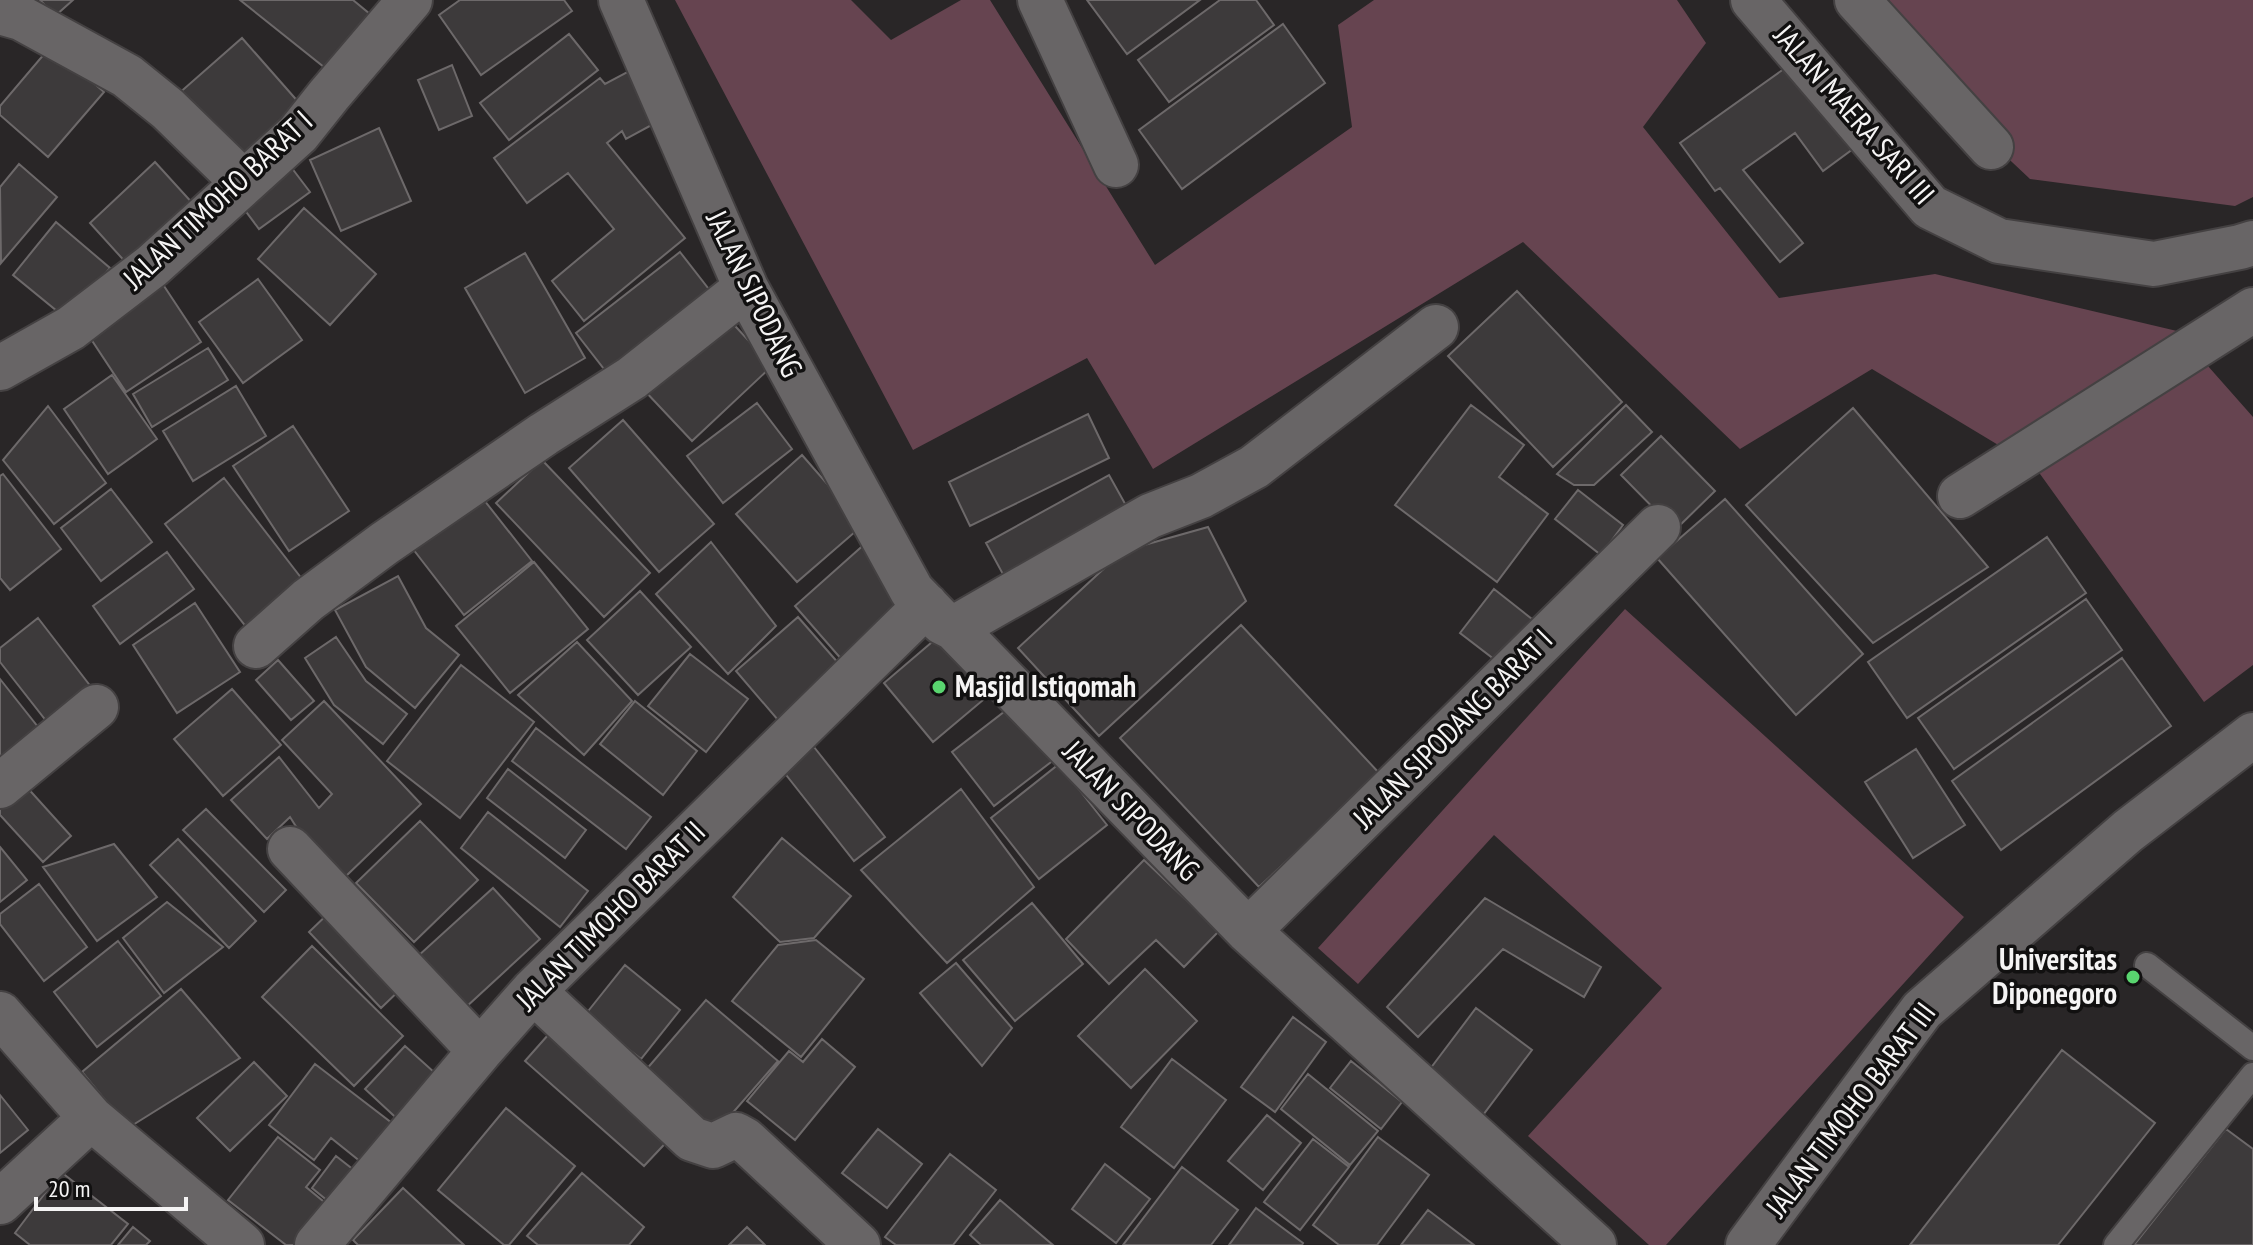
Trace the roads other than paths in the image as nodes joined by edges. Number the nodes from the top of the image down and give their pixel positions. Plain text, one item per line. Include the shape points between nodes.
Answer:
1 (410, 0) edge
2 (621, 0) edge
3 (1040, 0) edge
4 (1753, 0) edge
5 (1857, 0) edge
6 (0, 12) edge
7 (1991, 147) dead end
8 (1116, 165) dead end
9 (244, 183) junction
10 (2249, 252) edge
11 (746, 288) junction
12 (2253, 310) edge
13 (1436, 327) dead end
14 (0, 368) edge
15 (1960, 496) dead end
16 (1658, 527) dead end
17 (940, 617) junction
18 (256, 646) dead end
19 (96, 707) dead end
20 (2253, 735) edge
21 (0, 786) edge
22 (290, 849) dead end
23 (1248, 931) junction
24 (2147, 965) dead end
25 (533, 991) junction
26 (0, 1014) edge
27 (2253, 1048) edge
28 (480, 1051) junction
29 (2253, 1075) edge
30 (91, 1118) junction
31 (0, 1202) edge
32 (242, 1245) edge
33 (317, 1245) edge
34 (858, 1245) edge
35 (1594, 1245) edge
36 (1748, 1245) edge
37 (2116, 1245) edge

1 - 9 street, JALAN TIMOHO BARAT I via 298,134
2 - 11 street, JALAN SIPODANG
3 - 8 street
4 - 10 street, JALAN MAERA SARI III via 1930,207 1999,241 2154,264
5 - 7 street
6 - 9 street via 21,18 127,76
9 - 14 street, JALAN TIMOHO BARAT I via 152,266 71,328
11 - 17 street, JALAN SIPODANG via 912,591
11 - 18 street via 632,378 385,543
12 - 15 street
13 - 17 street, JALAN TIMOHO BARAT II via 1254,467
16 - 23 street, JALAN SIPODANG BARAT I
17 - 23 street, JALAN SIPODANG
17 - 25 street, JALAN TIMOHO BARAT II
19 - 21 street
20 - 36 street, JALAN TIMOHO BARAT III via 2128,831 1922,1010
22 - 28 street
23 - 35 street, JALAN SIPODANG
24 - 27 lane
25 - 28 street, JALAN TIMOHO BARAT II
25 - 34 street via 692,1139 713,1146 736,1135 745,1140
26 - 30 street
28 - 33 street, JALAN TIMOHO BARAT II
29 - 37 lane
30 - 31 street
30 - 32 street

